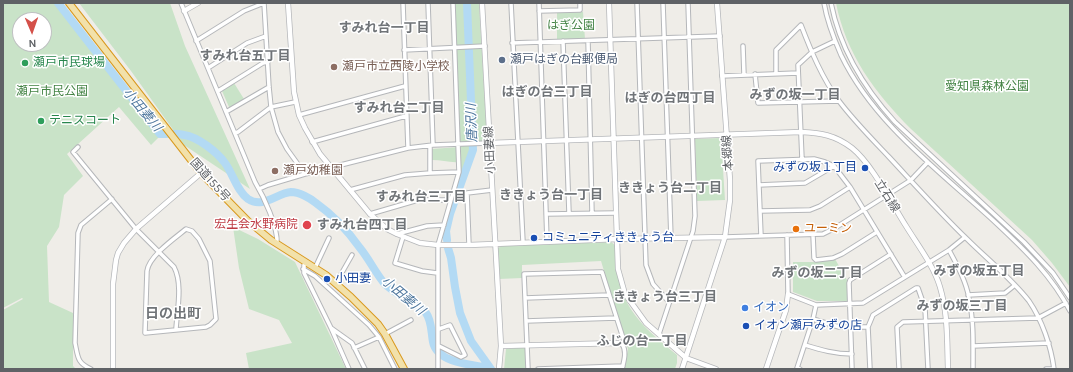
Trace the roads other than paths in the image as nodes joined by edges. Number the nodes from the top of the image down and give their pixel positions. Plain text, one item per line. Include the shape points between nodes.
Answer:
1 (69, 3) edge
2 (181, 3) edge
3 (198, 3) edge
4 (264, 3) edge
5 (288, 3) edge
6 (403, 3) edge
7 (428, 3) edge
8 (453, 3) edge
9 (482, 3) edge
10 (511, 3) edge
11 (539, 3) edge
12 (580, 3) edge
13 (608, 3) edge
14 (637, 3) edge
15 (663, 3) edge
16 (688, 3) edge
17 (718, 3) edge
18 (824, 3) edge
19 (831, 3) edge
20 (539, 11) junction
21 (184, 12) junction
22 (266, 36) junction
23 (720, 36) junction
24 (688, 37) junction
25 (664, 38) junction
26 (638, 39) junction
27 (610, 40) junction
28 (196, 41) junction
29 (563, 41) junction
30 (588, 41) junction
31 (835, 41) junction
32 (540, 42) junction
33 (512, 43) junction
34 (484, 46) junction
35 (743, 46) dead end
36 (455, 47) junction
37 (430, 48) junction
38 (404, 50) junction
39 (812, 52) junction
40 (268, 62) junction
41 (208, 68) junction
42 (776, 73) junction
43 (798, 73) junction
44 (755, 74) junction
45 (744, 75) junction
46 (722, 76) junction
47 (269, 86) junction
48 (405, 86) junction
49 (218, 91) junction
50 (838, 100) junction
51 (295, 102) junction
52 (799, 102) junction
53 (271, 107) junction
54 (226, 112) junction
55 (299, 115) junction
56 (406, 116) junction
57 (801, 132) junction
58 (235, 133) junction
59 (727, 134) junction
60 (692, 136) junction
61 (668, 137) junction
62 (642, 138) junction
63 (614, 139) junction
64 (590, 140) junction
65 (567, 141) junction
66 (312, 142) junction
67 (518, 142) junction
68 (544, 142) junction
69 (489, 143) junction
70 (458, 144) junction
71 (431, 145) junction
72 (78, 147) dead end
73 (408, 148) junction
74 (802, 159) junction
75 (928, 162) junction
76 (834, 166) junction
77 (330, 167) junction
78 (459, 172) junction
79 (201, 173) junction
80 (430, 173) junction
81 (305, 174) junction
82 (911, 180) junction
83 (759, 185) junction
84 (850, 187) junction
85 (350, 190) junction
86 (492, 190) junction
87 (260, 191) junction
88 (887, 195) junction
89 (112, 199) junction
90 (450, 200) junction
91 (864, 210) junction
92 (760, 211) junction
93 (569, 213) junction
94 (592, 213) junction
95 (616, 213) junction
96 (370, 214) junction
97 (546, 214) junction
98 (444, 225) junction
99 (136, 229) junction
100 (877, 232) junction
101 (397, 234) junction
102 (787, 235) junction
103 (813, 235) junction
104 (761, 236) junction
105 (403, 237) junction
106 (726, 237) junction
107 (965, 237) junction
108 (329, 238) dead end
109 (646, 238) junction
110 (670, 238) junction
111 (691, 238) junction
112 (618, 239) junction
113 (547, 241) junction
114 (522, 242) junction
115 (496, 243) junction
116 (438, 244) junction
117 (277, 245) junction
118 (469, 245) junction
119 (949, 250) junction
120 (159, 252) junction
121 (891, 254) junction
122 (352, 255) dead end
123 (306, 262) junction
124 (928, 262) junction
125 (315, 268) junction
126 (303, 269) junction
127 (437, 273) junction
128 (904, 276) junction
129 (336, 283) junction
130 (1015, 285) junction
131 (788, 294) junction
132 (609, 295) junction
133 (968, 295) junction
134 (525, 298) junction
135 (1070, 298) edge
136 (669, 302) junction
137 (850, 303) junction
138 (1066, 303) junction
139 (816, 305) junction
140 (1070, 311) edge
141 (616, 318) junction
142 (1038, 318) junction
143 (814, 319) junction
144 (411, 320) dead end
145 (972, 320) junction
146 (526, 321) junction
147 (947, 321) junction
148 (926, 322) junction
149 (851, 327) junction
150 (868, 327) junction
151 (330, 328) junction
152 (439, 329) junction
153 (176, 330) junction
154 (385, 334) junction
155 (658, 334) junction
156 (379, 337) junction
157 (1049, 343) junction
158 (527, 344) junction
159 (622, 344) junction
160 (805, 345) junction
161 (501, 346) junction
162 (973, 346) junction
163 (439, 347) junction
164 (354, 348) junction
165 (852, 354) junction
166 (686, 358) junction
167 (499, 368) edge
168 (622, 368) edge
169 (91, 369) edge
170 (113, 369) edge
171 (349, 369) edge
172 (365, 369) edge
173 (396, 369) edge
174 (404, 369) edge
175 (438, 369) edge
176 (528, 369) edge
177 (538, 369) edge
178 (682, 369) edge
179 (716, 369) edge
180 (766, 369) edge
181 (800, 369) edge
182 (852, 369) edge
183 (870, 369) edge
184 (898, 369) edge
185 (928, 369) edge
186 (948, 369) edge
187 (973, 369) edge
188 (1046, 369) edge

1 - 79 highway, 国道155号
2 - 21 street
3 - 21 street
4 - 22 street
4 - 28 street via 244,11
5 - 51 street
6 - 38 street
7 - 37 street
8 - 36 street
9 - 34 street, 小田妻線
10 - 33 street
11 - 20 street
12 - 20 street via 580,10
13 - 27 street
14 - 26 street
15 - 25 street
16 - 24 street
17 - 23 street, 本郷線
18 - 31 street
19 - 135 street via 849,56 880,105 901,128 1024,242 1053,273
20 - 32 street
21 - 28 street
22 - 40 street
22 - 41 street via 247,43
23 - 24 street
23 - 46 street, 本郷線
24 - 25 street
24 - 60 street
25 - 26 street
25 - 61 street
26 - 27 street
26 - 62 street
27 - 30 street
27 - 63 street
28 - 41 street
29 - 30 street
29 - 32 street
29 - 65 street
30 - 64 street
31 - 39 street
31 - 75 street via 864,94 885,121
32 - 33 street
32 - 68 street
33 - 67 street
34 - 36 street
34 - 69 street, 小田妻線
35 - 45 street
36 - 37 street
36 - 70 street
37 - 38 street
37 - 71 street
38 - 48 street
39 - 42 street via 801,25 776,50
39 - 43 street via 798,65
39 - 50 street
40 - 47 street
40 - 49 street
41 - 49 street
42 - 43 street
42 - 44 street
43 - 52 street
44 - 45 street
44 - 52 street via 758,103
45 - 46 street
46 - 59 street, 本郷線
47 - 53 street
47 - 54 street
48 - 55 street
48 - 56 street
49 - 54 street
50 - 52 street
50 - 82 street
51 - 53 street
51 - 55 street
52 - 57 street
53 - 58 street
53 - 81 street via 278,132
54 - 58 street
55 - 66 street
56 - 66 street
56 - 73 street
57 - 59 street, 立石線
57 - 74 street
57 - 88 street, 立石線 via 822,133 838,139 853,149 866,163
58 - 87 street
59 - 60 street, 立石線
59 - 106 street, 本郷線 via 730,200
60 - 61 street, 立石線
60 - 111 street via 695,216
61 - 62 street, 立石線
61 - 110 street
62 - 63 street, 立石線
62 - 109 street
63 - 64 street, 立石線
63 - 95 street
64 - 65 street, 立石線
64 - 94 street
65 - 68 street, 立石線
65 - 93 street
66 - 77 street
67 - 68 street, 立石線
67 - 69 street, 立石線
67 - 114 street
68 - 97 street
69 - 70 street
69 - 86 street, 小田妻線
70 - 71 street
70 - 78 street
71 - 73 street
71 - 80 street
72 - 89 street via 73,152
73 - 77 street
74 - 76 street via 814,159
74 - 83 street via 758,161
75 - 82 street
75 - 138 street via 1023,248 1042,268
76 - 83 street via 805,183
76 - 84 street
77 - 81 street
77 - 85 street
78 - 80 street
78 - 90 street
79 - 99 street
79 - 117 highway, 国道155号 via 248,221
80 - 85 street via 405,175
81 - 87 street
82 - 88 street
82 - 107 street
83 - 92 street
84 - 91 street
84 - 92 street via 810,210
85 - 96 street
86 - 115 street, 小田妻線
86 - 118 street via 467,193
87 - 117 street via 278,236
88 - 91 street
88 - 124 street, 立石線
89 - 99 street
89 - 169 street via 81,225 78,233 75,343 82,366
90 - 96 street via 418,200
90 - 98 street
91 - 100 street
91 - 103 street via 836,228
92 - 104 street
93 - 94 street
93 - 97 street
94 - 95 street
95 - 112 street
96 - 101 street
97 - 113 street
98 - 101 street via 427,226
98 - 116 street
99 - 120 street
99 - 170 street via 118,253 115,266
100 - 103 street via 842,254 816,260
100 - 121 street
101 - 105 street
102 - 103 street
102 - 104 street
102 - 131 street
104 - 106 street
105 - 116 street via 420,243
105 - 127 street via 395,263
106 - 111 street
106 - 166 street, 本郷線
107 - 119 street
107 - 130 street
108 - 125 street
109 - 110 street
109 - 112 street
109 - 136 street via 648,270 653,284
110 - 111 street
111 - 136 street
112 - 113 street
112 - 155 street via 618,269 625,294 646,323
113 - 114 street
114 - 115 street
115 - 118 street
115 - 161 street, 小田妻線
116 - 118 street
116 - 127 street
117 - 123 highway, 国道155号
119 - 124 street
119 - 133 street
120 - 153 street via 174,267 179,279
120 - 153 street via 148,267 145,333
120 - 153 street via 189,229 202,243 211,267 216,314 214,322 206,327
121 - 128 street
121 - 137 street via 850,280
122 - 129 street
123 - 125 highway, 国道155号
123 - 126 street
124 - 128 street
124 - 147 street, 立石線 via 940,286
125 - 129 highway, 国道155号
126 - 151 street
126 - 156 street via 337,295
127 - 152 street
128 - 137 street via 863,303
129 - 154 highway, 国道155号
130 - 133 street via 1005,293
130 - 142 street
131 - 139 street
131 - 180 street via 786,310
132 - 134 street
132 - 134 street via 602,272 524,274
132 - 141 street
133 - 145 street
134 - 146 street
136 - 155 street
137 - 139 street
137 - 149 street
138 - 140 street
138 - 142 street
139 - 143 street
141 - 146 street
141 - 159 street via 624,341
142 - 145 street
142 - 157 street
143 - 149 street via 834,326
143 - 160 street
144 - 154 street
145 - 147 street
145 - 162 street
146 - 158 street
147 - 148 street
147 - 186 street, 立石線
148 - 150 street via 923,300 916,288 873,315
148 - 184 street via 903,322 897,327
148 - 185 street
149 - 150 street
149 - 165 street
150 - 183 street
151 - 164 street via 348,339
151 - 171 street
152 - 163 street
152 - 163 street via 450,325 465,355 461,357
154 - 174 highway, 国道155号
155 - 166 street
156 - 164 street
156 - 173 street
157 - 162 street
157 - 188 street via 1054,369
158 - 159 street
158 - 161 street
158 - 176 street
159 - 168 street via 625,352
160 - 165 street via 835,354
160 - 181 street via 797,368
161 - 167 street, 小田妻線
162 - 187 street
163 - 175 street
164 - 172 street
165 - 182 street
166 - 178 street, 本郷線
166 - 179 street
168 - 177 street

